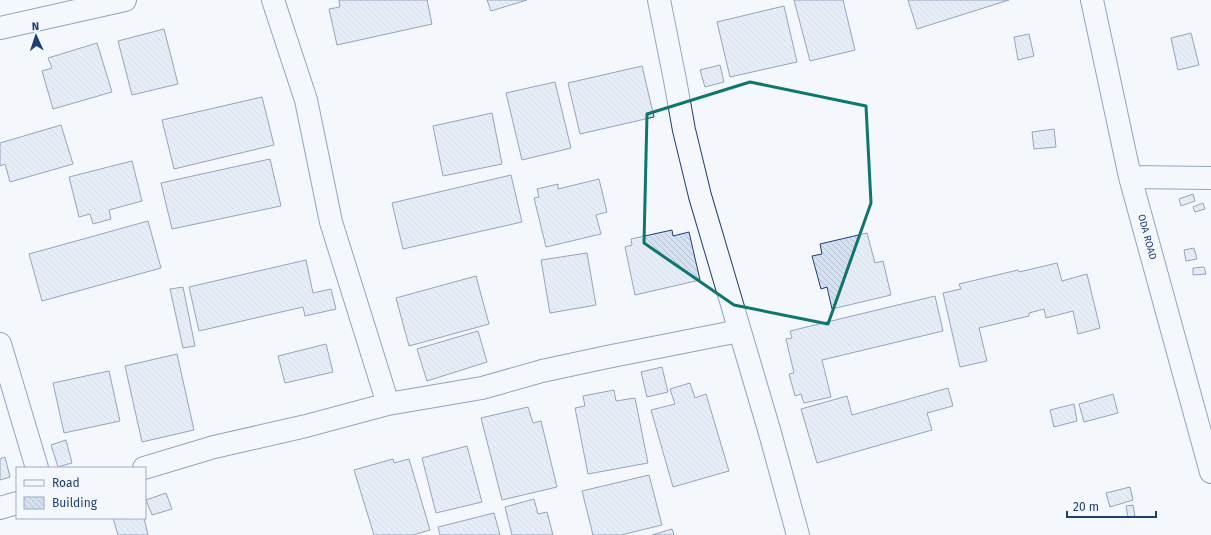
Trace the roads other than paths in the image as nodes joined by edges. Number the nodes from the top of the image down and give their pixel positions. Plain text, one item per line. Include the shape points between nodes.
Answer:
1 (124, 0) edge
2 (273, 0) edge
3 (659, 0) edge
4 (1092, 0) edge
5 (0, 28) edge
6 (1130, 177) junction
7 (1211, 178) edge
8 (739, 331) junction
9 (0, 344) edge
10 (388, 404) junction
11 (37, 467) edge
12 (146, 467) edge
13 (1211, 472) edge
14 (16, 503) edge
15 (0, 508) edge
16 (798, 535) edge

1 - 5 street
2 - 10 street via 306,100 331,222
3 - 8 street via 689,152
4 - 6 street, ODA ROAD
6 - 7 street
6 - 13 street, ODA ROAD
8 - 10 street via 607,357 482,388
8 - 16 street
9 - 11 street
10 - 12 street via 214,447
14 - 15 street

